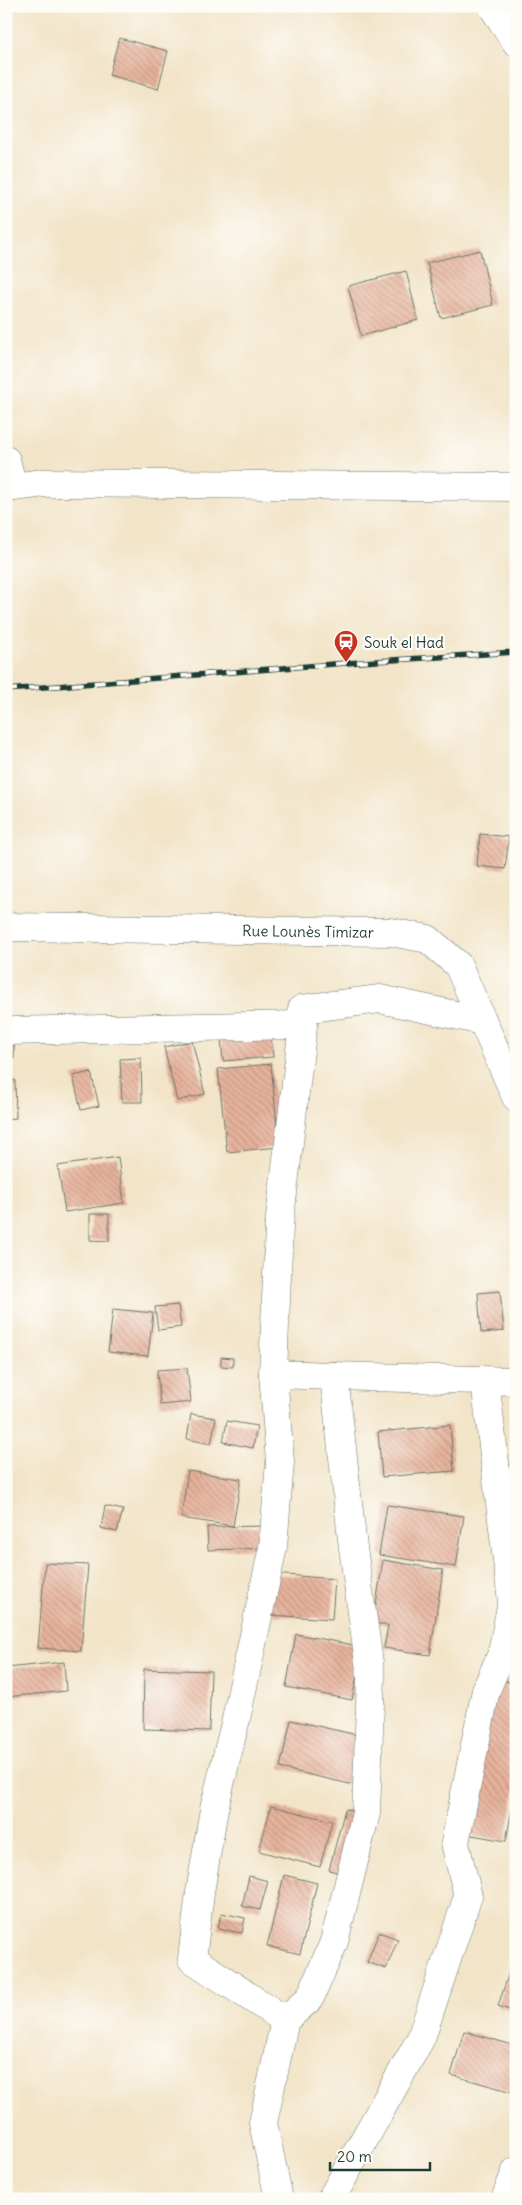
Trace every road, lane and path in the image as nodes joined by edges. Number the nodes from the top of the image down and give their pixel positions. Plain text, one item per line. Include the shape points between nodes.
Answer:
1 (492, 6) edge
2 (516, 42) edge
3 (6, 460) edge
4 (9, 487) edge
5 (516, 487) edge
6 (6, 927) edge
7 (483, 1021) junction
8 (302, 1025) junction
9 (6, 1031) edge
10 (516, 1096) edge
11 (273, 1374) junction
12 (334, 1376) junction
13 (485, 1381) junction
14 (516, 1381) edge
15 (285, 2020) junction
16 (516, 2171) edge
17 (279, 2199) edge
18 (331, 2199) edge
19 (505, 2199) edge

1 - 2 street
3 - 4 street
4 - 5 street via 44,483
6 - 7 street, Rue Lounès Timizar via 391,932 428,940 458,965
7 - 8 street via 380,999 302,1009
7 - 10 street, Rue Lounès Timizar
8 - 9 street
8 - 11 street via 279,1226
11 - 12 street
11 - 15 street via 280,1462 273,1547 214,1809 192,1959
12 - 13 street
12 - 15 street via 352,1548 371,1677 366,1814 334,1942 310,1998
13 - 14 street
13 - 18 street via 512,1601 502,1654 486,1690 455,1843 468,1896 421,2038
15 - 17 street via 262,2123
16 - 19 street

